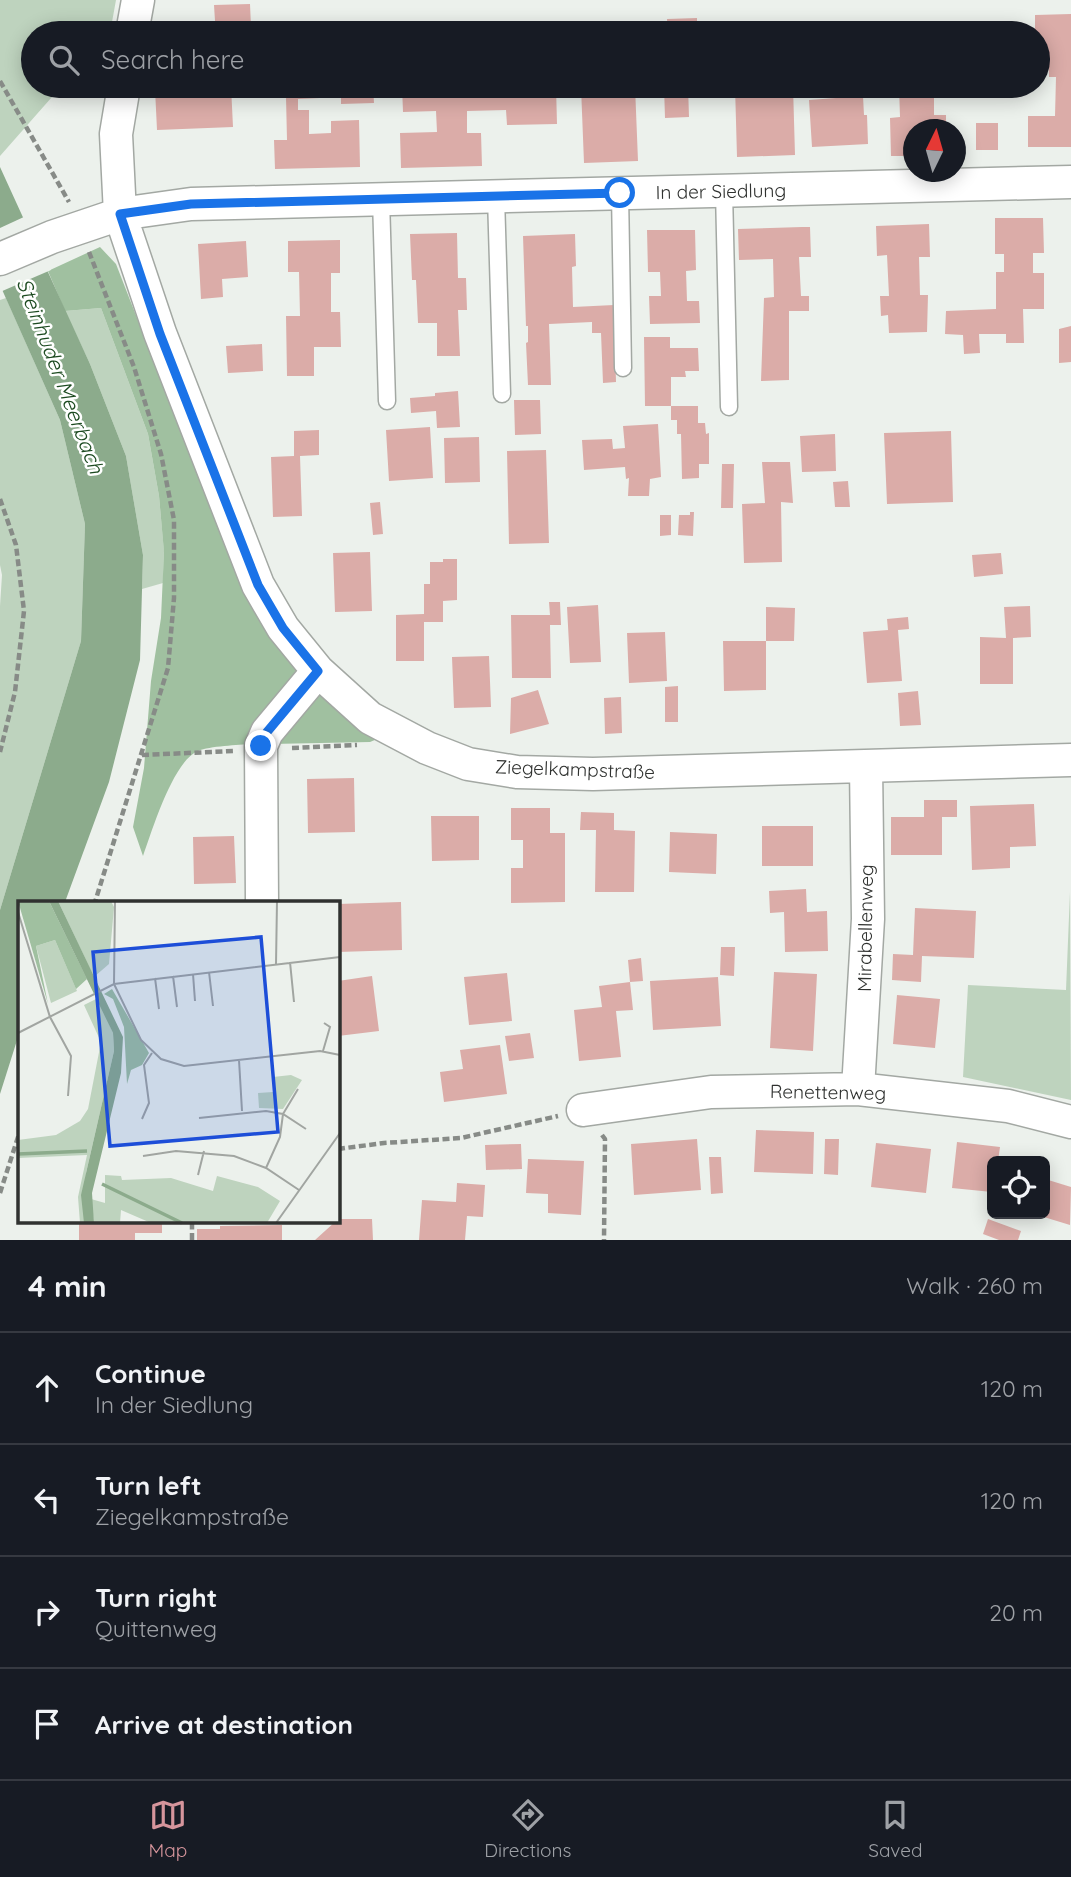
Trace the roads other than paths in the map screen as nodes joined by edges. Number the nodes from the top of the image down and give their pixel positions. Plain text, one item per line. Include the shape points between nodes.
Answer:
1 (138, 0) edge
2 (134, 21) edge
3 (122, 98) edge
4 (1071, 182) edge
5 (724, 191) junction
6 (620, 193) junction
7 (496, 197) junction
8 (382, 200) junction
9 (120, 214) junction
10 (0, 259) edge
11 (623, 368) dead end
12 (502, 394) dead end
13 (387, 401) dead end
14 (729, 407) dead end
15 (318, 671) junction
16 (1071, 760) edge
17 (866, 766) junction
18 (262, 901) edge
19 (858, 1089) junction
20 (583, 1110) road end
21 (1071, 1122) edge

1 - 2 street
3 - 9 street, Ziegelkampstraße via 116,134
4 - 5 street, In der Siedlung
5 - 6 street, In der Siedlung
5 - 14 lane
6 - 7 street, In der Siedlung
6 - 11 lane
7 - 8 street, In der Siedlung
7 - 12 lane
8 - 9 street, In der Siedlung via 191,204
8 - 13 lane
9 - 10 street
9 - 15 street, Ziegelkampstraße via 160,334 258,585 283,628
15 - 17 street, Ziegelkampstraße via 370,718 468,764 517,772 593,774
15 - 18 street via 267,732 261,746
16 - 17 street, Ziegelkampstraße
17 - 19 street, Mirabellenweg via 868,919
19 - 20 street, Renettenweg via 711,1092
19 - 21 street, Renettenweg via 1008,1106

